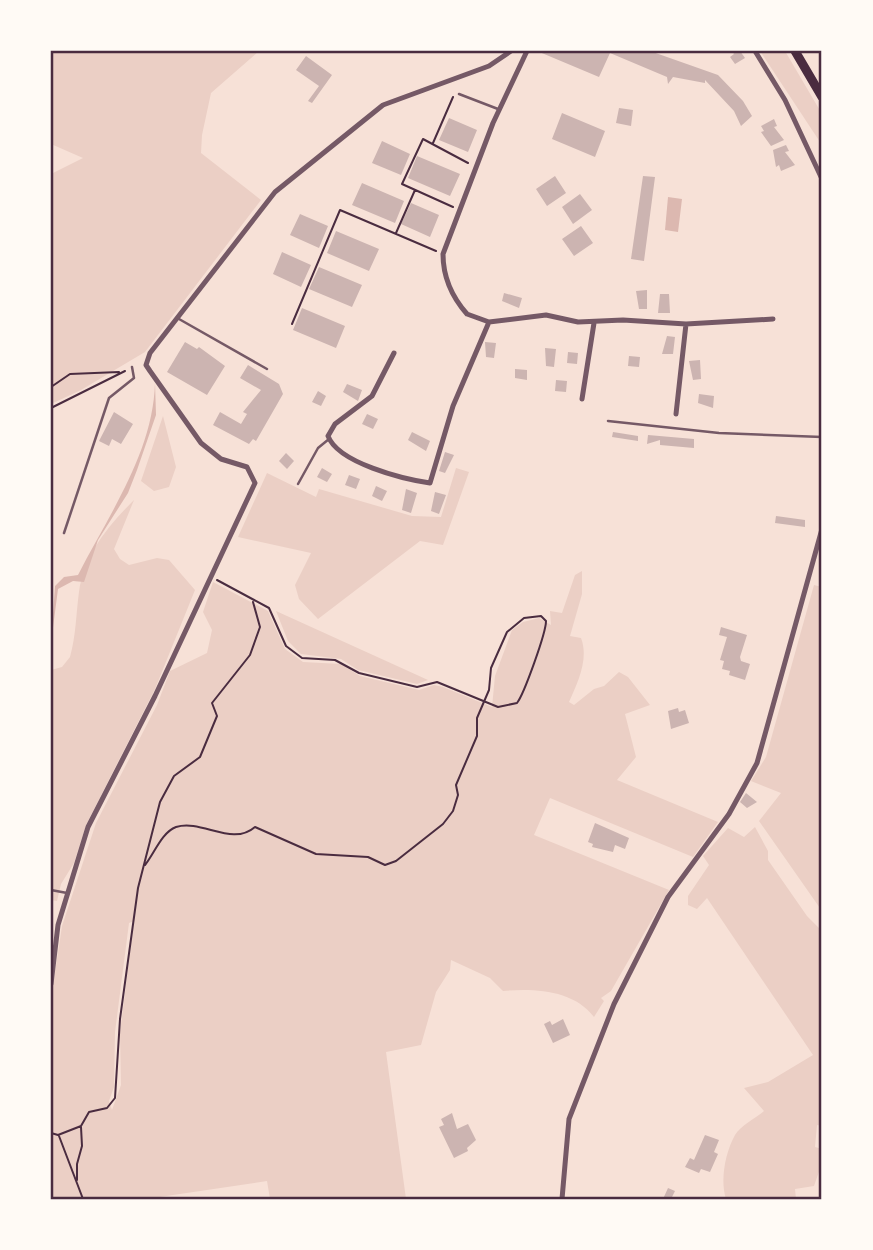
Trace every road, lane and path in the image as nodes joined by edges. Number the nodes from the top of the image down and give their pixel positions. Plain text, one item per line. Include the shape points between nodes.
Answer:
1 (511, 51) edge
2 (527, 51) edge
3 (755, 51) edge
4 (795, 51) edge
5 (457, 94) joint
6 (822, 97) edge
7 (499, 109) junction
8 (433, 144) junction
9 (476, 168) junction
10 (822, 179) edge
11 (415, 189) junction
12 (460, 210) junction
13 (396, 234) junction
14 (443, 254) junction
15 (179, 318) junction
16 (773, 319) dead end
17 (489, 321) junction
18 (594, 323) junction
19 (292, 324) dead end
20 (686, 324) junction
21 (394, 353) dead end
22 (132, 367) joint
23 (267, 369) dead end
24 (121, 373) junction
25 (51, 387) edge
26 (582, 399) dead end
27 (51, 408) edge
28 (676, 414) dead end
29 (608, 421) dead end
30 (822, 437) edge
31 (328, 439) junction
32 (298, 484) dead end
33 (822, 529) edge
34 (64, 533) dead end
35 (212, 576) junction
36 (252, 599) junction
37 (484, 703) junction
38 (145, 864) junction
39 (51, 890) edge
40 (67, 893) junction
41 (51, 984) edge
42 (81, 1126) junction
43 (51, 1133) edge
44 (58, 1135) junction
45 (77, 1183) junction
46 (83, 1199) edge
47 (562, 1199) edge

1 - 15 street via 489,66 394,99 362,121 275,192
2 - 7 street
3 - 10 street via 785,100
4 - 6 highway
5 - 7 lane
5 - 8 path
7 - 9 street
8 - 9 path
8 - 11 path via 423,139 402,184
9 - 12 street
11 - 12 path
11 - 13 path
12 - 14 street
13 - 14 path
13 - 19 path via 340,210
14 - 17 street via 443,269 459,306 477,320
15 - 23 lane
15 - 35 street via 150,353 146,365 201,443 221,459 247,467 255,483
16 - 20 street
17 - 18 street via 546,315
17 - 31 street via 453,406 430,483 356,463
18 - 20 street
18 - 26 street
20 - 28 street
21 - 31 street via 372,396 335,424
22 - 24 path
22 - 34 lane via 134,378 108,398
24 - 25 path via 70,374
24 - 27 path
29 - 30 lane via 719,433
31 - 32 lane
33 - 47 street via 757,763 729,814 668,897 614,1004 569,1119
35 - 36 path
35 - 40 street via 88,827
36 - 37 path via 269,608 286,646 302,658 335,660 359,673 417,687 437,682
36 - 38 path via 260,627 250,655 212,703 217,716 200,757 174,776 160,802
37 - 37 path via 491,668 507,632 524,618 541,616 546,629 525,692 508,706
37 - 38 path via 477,718 477,736 456,785 453,811 396,862 385,865 368,858 316,854 255,827 243,835 175,827
38 - 42 path via 131,923 116,1098 107,1108 89,1112
39 - 40 lane
40 - 41 street
42 - 44 path
42 - 45 path
43 - 44 path
44 - 45 path
45 - 46 path

